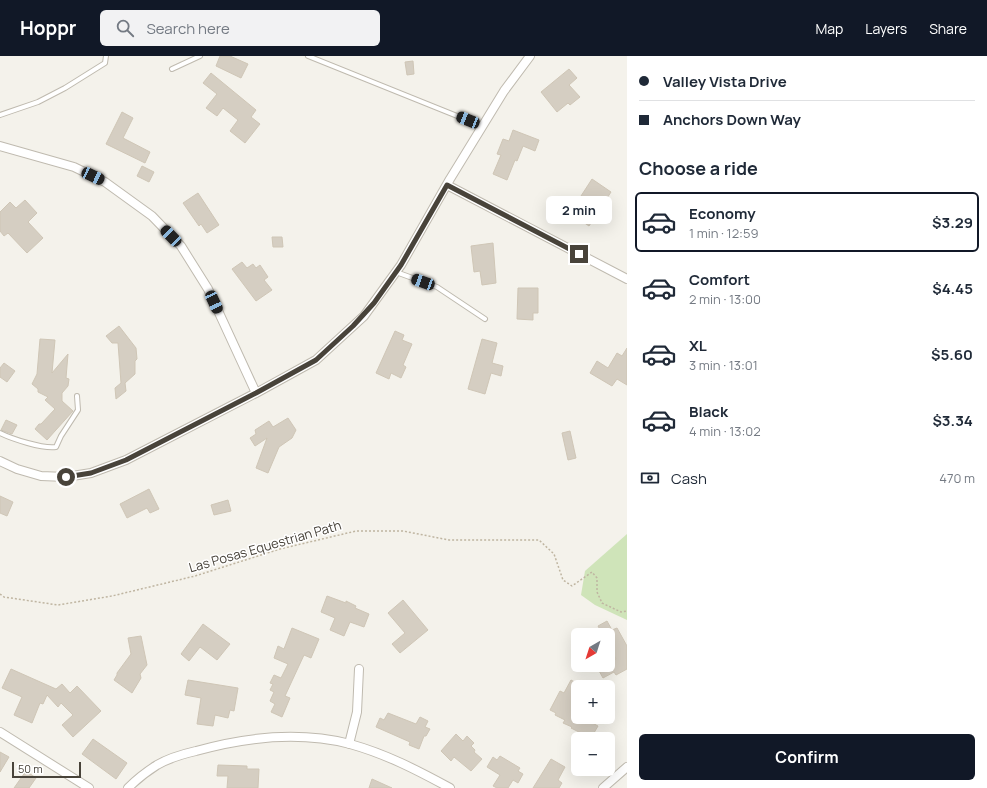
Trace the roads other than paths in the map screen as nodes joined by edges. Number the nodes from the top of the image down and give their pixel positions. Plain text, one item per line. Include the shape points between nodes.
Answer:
1 (106, 56) edge
2 (200, 56) edge
3 (308, 56) edge
4 (530, 56) edge
5 (172, 69) dead end
6 (0, 115) edge
7 (482, 126) junction
8 (0, 146) edge
9 (447, 185) junction
10 (396, 272) junction
11 (627, 279) edge
12 (485, 319) dead end
13 (256, 393) junction
14 (78, 396) dead end
15 (0, 433) edge
16 (0, 461) edge
17 (359, 669) dead end
18 (0, 732) edge
19 (349, 744) junction
20 (627, 767) edge
21 (88, 788) edge
22 (128, 788) edge
23 (450, 788) edge
24 (604, 788) edge

1 - 6 lane via 105,63 65,88 38,102
2 - 5 lane
3 - 7 lane
4 - 7 street
7 - 9 street
8 - 13 street via 74,167 105,182 152,216 181,246 208,289
9 - 10 street
9 - 11 street
10 - 12 lane via 437,287
10 - 13 street via 364,316 316,360
13 - 16 street via 126,460 91,473 66,477 41,476
14 - 15 lane via 78,410 56,447 29,443
17 - 19 street via 357,712
18 - 21 street
19 - 22 street via 305,737 259,738 234,742 180,755 158,764 141,775
19 - 23 street via 395,759
20 - 24 street

